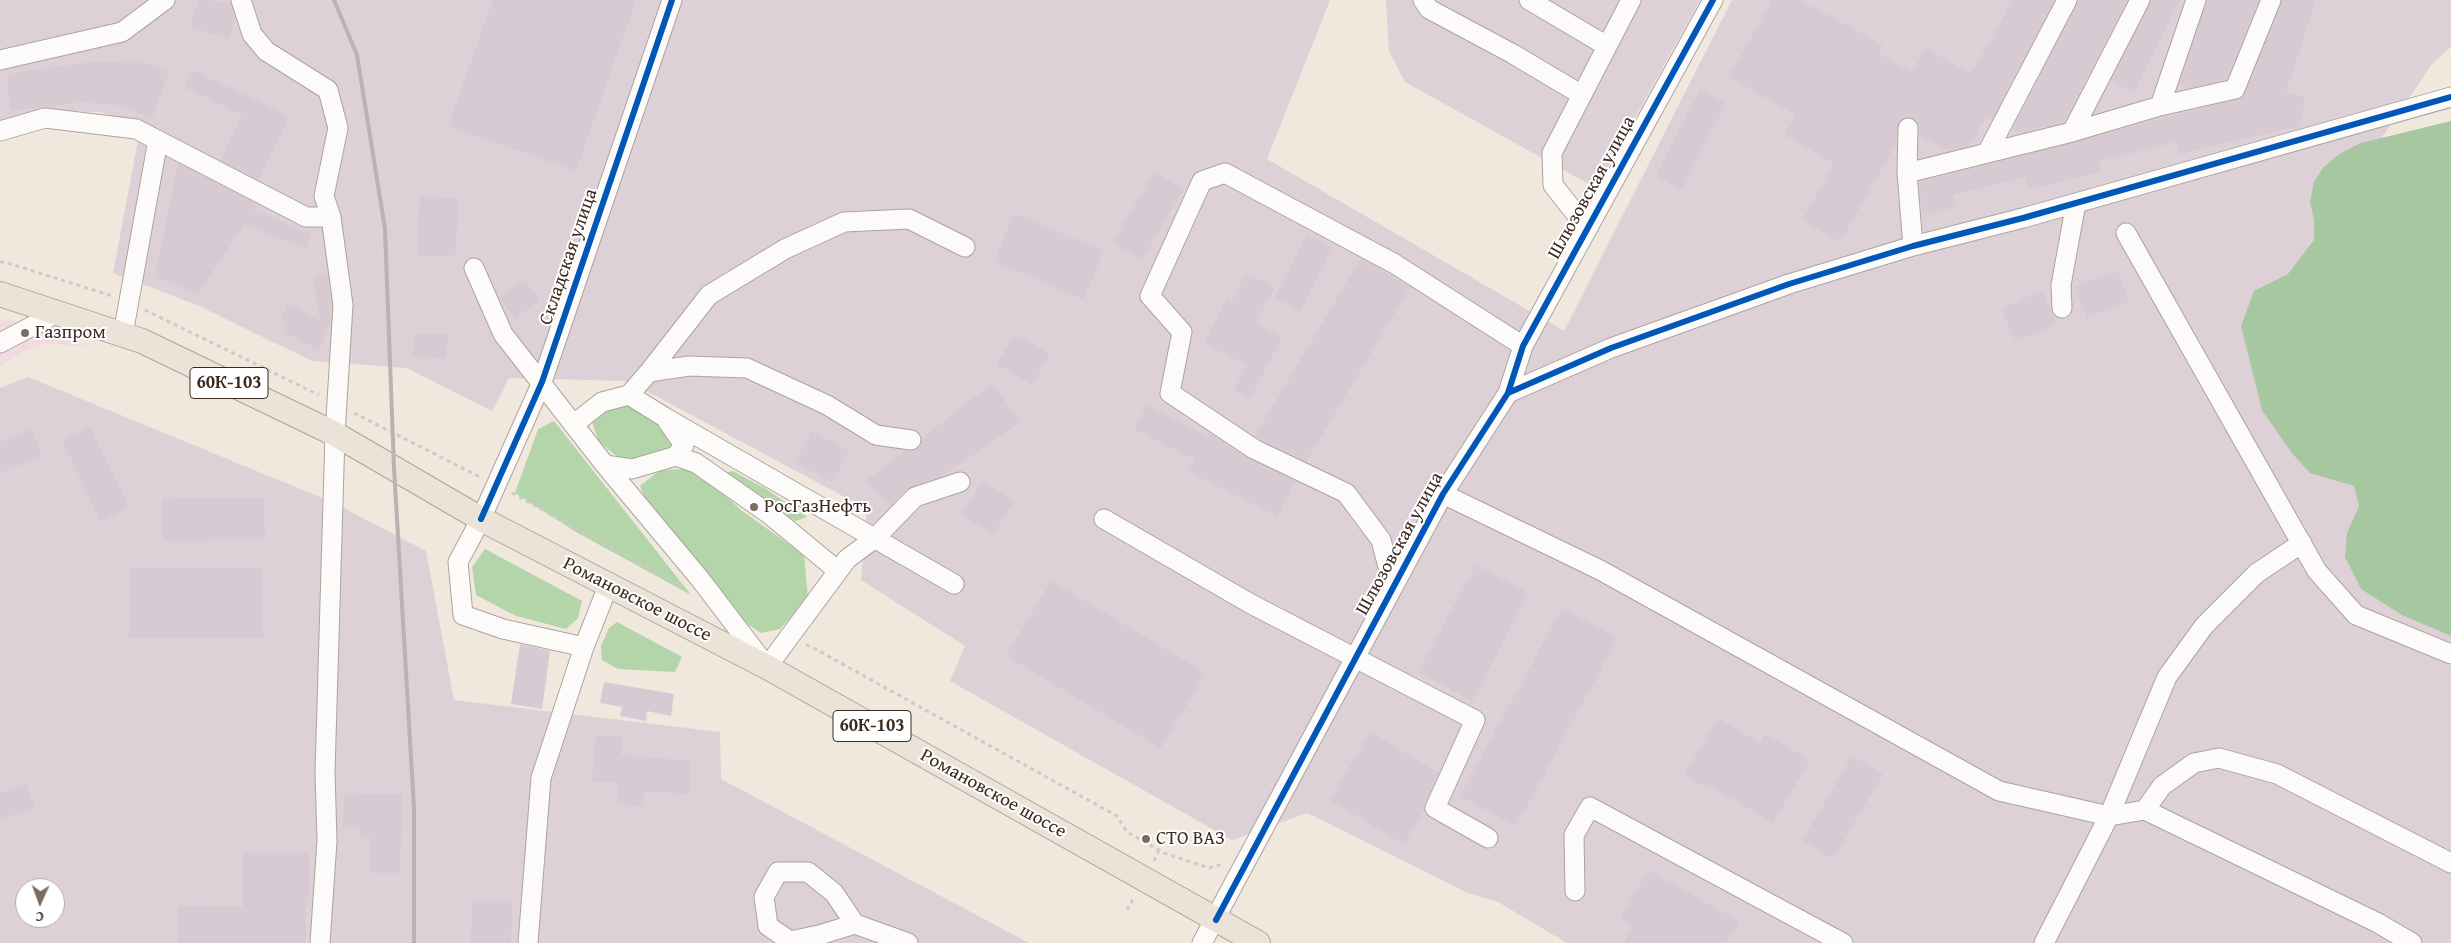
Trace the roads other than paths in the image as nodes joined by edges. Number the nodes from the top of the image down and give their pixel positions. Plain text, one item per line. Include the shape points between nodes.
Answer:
1 (165, 0) edge
2 (241, 0) edge
3 (672, 0) edge
4 (1423, 0) edge
5 (1529, 0) edge
6 (1631, 0) edge
7 (1713, 0) edge
8 (2067, 0) edge
9 (2140, 0) edge
10 (2196, 0) edge
11 (2271, 0) edge
12 (1607, 46) junction
13 (0, 60) edge
14 (1582, 94) junction
15 (2451, 97) edge
16 (2160, 106) junction
17 (1908, 128) dead end
18 (0, 130) edge
19 (2072, 132) junction
20 (158, 140) junction
21 (1987, 153) junction
22 (1907, 173) junction
23 (2076, 203) junction
24 (331, 217) junction
25 (1587, 228) junction
26 (2126, 233) dead end
27 (1913, 246) junction
28 (965, 247) dead end
29 (474, 268) dead end
30 (5, 292) edge
31 (2062, 308) dead end
32 (59, 312) junction
33 (123, 334) junction
34 (0, 343) edge
35 (1523, 346) junction
36 (649, 372) junction
37 (542, 382) junction
38 (1508, 393) junction
39 (629, 395) junction
40 (666, 418) junction
41 (574, 424) junction
42 (334, 434) junction
43 (912, 440) dead end
44 (676, 456) junction
45 (605, 465) junction
46 (960, 482) dead end
47 (1443, 494) junction
48 (481, 519) junction
49 (1104, 519) dead end
50 (874, 538) junction
51 (2302, 543) junction
52 (838, 571) junction
53 (954, 584) dead end
54 (608, 586) junction
55 (1393, 586) junction
56 (584, 647) junction
57 (2451, 654) edge
58 (1355, 657) junction
59 (767, 667) junction
60 (2145, 810) junction
61 (2109, 816) junction
62 (1488, 838) dead end
63 (2451, 863) edge
64 (1575, 891) dead end
65 (1216, 920) junction
66 (855, 924) junction
67 (320, 943) edge
68 (528, 943) edge
69 (908, 943) edge
70 (1202, 943) edge
71 (1258, 943) edge
72 (1843, 943) edge
73 (2044, 943) edge
74 (2412, 943) edge

1 - 13 street via 122,32
2 - 24 street via 252,34 266,51 328,90 338,128 324,196
3 - 37 street, Складская улица
4 - 14 street via 1430,9
5 - 12 street
6 - 12 street
7 - 25 street, Шлюзовская улица
8 - 21 street
9 - 19 street
10 - 16 street
11 - 16 street via 2235,89
12 - 14 street
14 - 25 street via 1552,154 1553,185
15 - 23 street
16 - 19 street
17 - 22 street
18 - 20 street via 45,118 136,129
19 - 21 street
20 - 24 street via 306,217
20 - 33 street
21 - 22 street
22 - 27 street
23 - 27 street
23 - 31 street via 2061,285
24 - 42 street via 343,304
25 - 35 street, Шлюзовская улица
26 - 51 street
27 - 38 street via 1789,284 1610,348
28 - 36 street via 909,220 844,222 785,248 709,295
29 - 37 street via 503,334
30 - 32 main road, Романовское шоссе / 60К-103
32 - 33 main road, Романовское шоссе / 60К-103
32 - 34 street
33 - 42 main road, Романовское шоссе / 60К-103
35 - 38 street, Шлюзовская улица
35 - 55 street via 1395,264 1225,173 1202,181 1150,296 1182,332 1170,393 1254,449 1346,493 1381,540
36 - 39 street
36 - 43 street via 689,366 748,368 827,405 876,435
37 - 41 street
37 - 48 street, Складская улица
38 - 47 street, Шлюзовская улица
39 - 40 street
39 - 41 street via 602,402
40 - 44 street via 684,445
40 - 50 street
41 - 45 street
42 - 48 main road, Романовское шоссе / 60К-103
42 - 67 street via 325,772 328,841
44 - 45 street via 632,469
44 - 52 street via 696,462 769,514
45 - 59 street via 700,579
46 - 50 street via 915,497
47 - 55 street, Шлюзовская улица
47 - 61 street via 1600,570 1999,791
48 - 54 main road, Романовское шоссе / 60К-103
48 - 56 street, Складская улица via 458,562 463,615 503,629
49 - 58 street via 1251,604
50 - 52 street via 847,559
50 - 53 street
51 - 57 street via 2317,571 2356,616
51 - 61 street via 2257,573 2204,626 2167,677
52 - 59 street
54 - 56 street
54 - 59 main road, Романовское шоссе / 60К-103
55 - 58 street, Шлюзовская улица
56 - 68 street via 541,778
58 - 62 street via 1475,720 1436,808
58 - 65 street, Шлюзовская улица
59 - 65 main road, Романовское шоссе / 60К-103
60 - 61 street
60 - 63 street via 2162,786 2194,763 2219,758 2277,774
60 - 74 street via 2378,923
61 - 73 street
64 - 72 street via 1574,835 1590,807
65 - 70 street, Шлюзовская улица
65 - 71 main road, Романовское шоссе / 60К-103
66 - 66 street via 834,893 808,872 778,872 764,897 768,926 790,942
66 - 69 street

